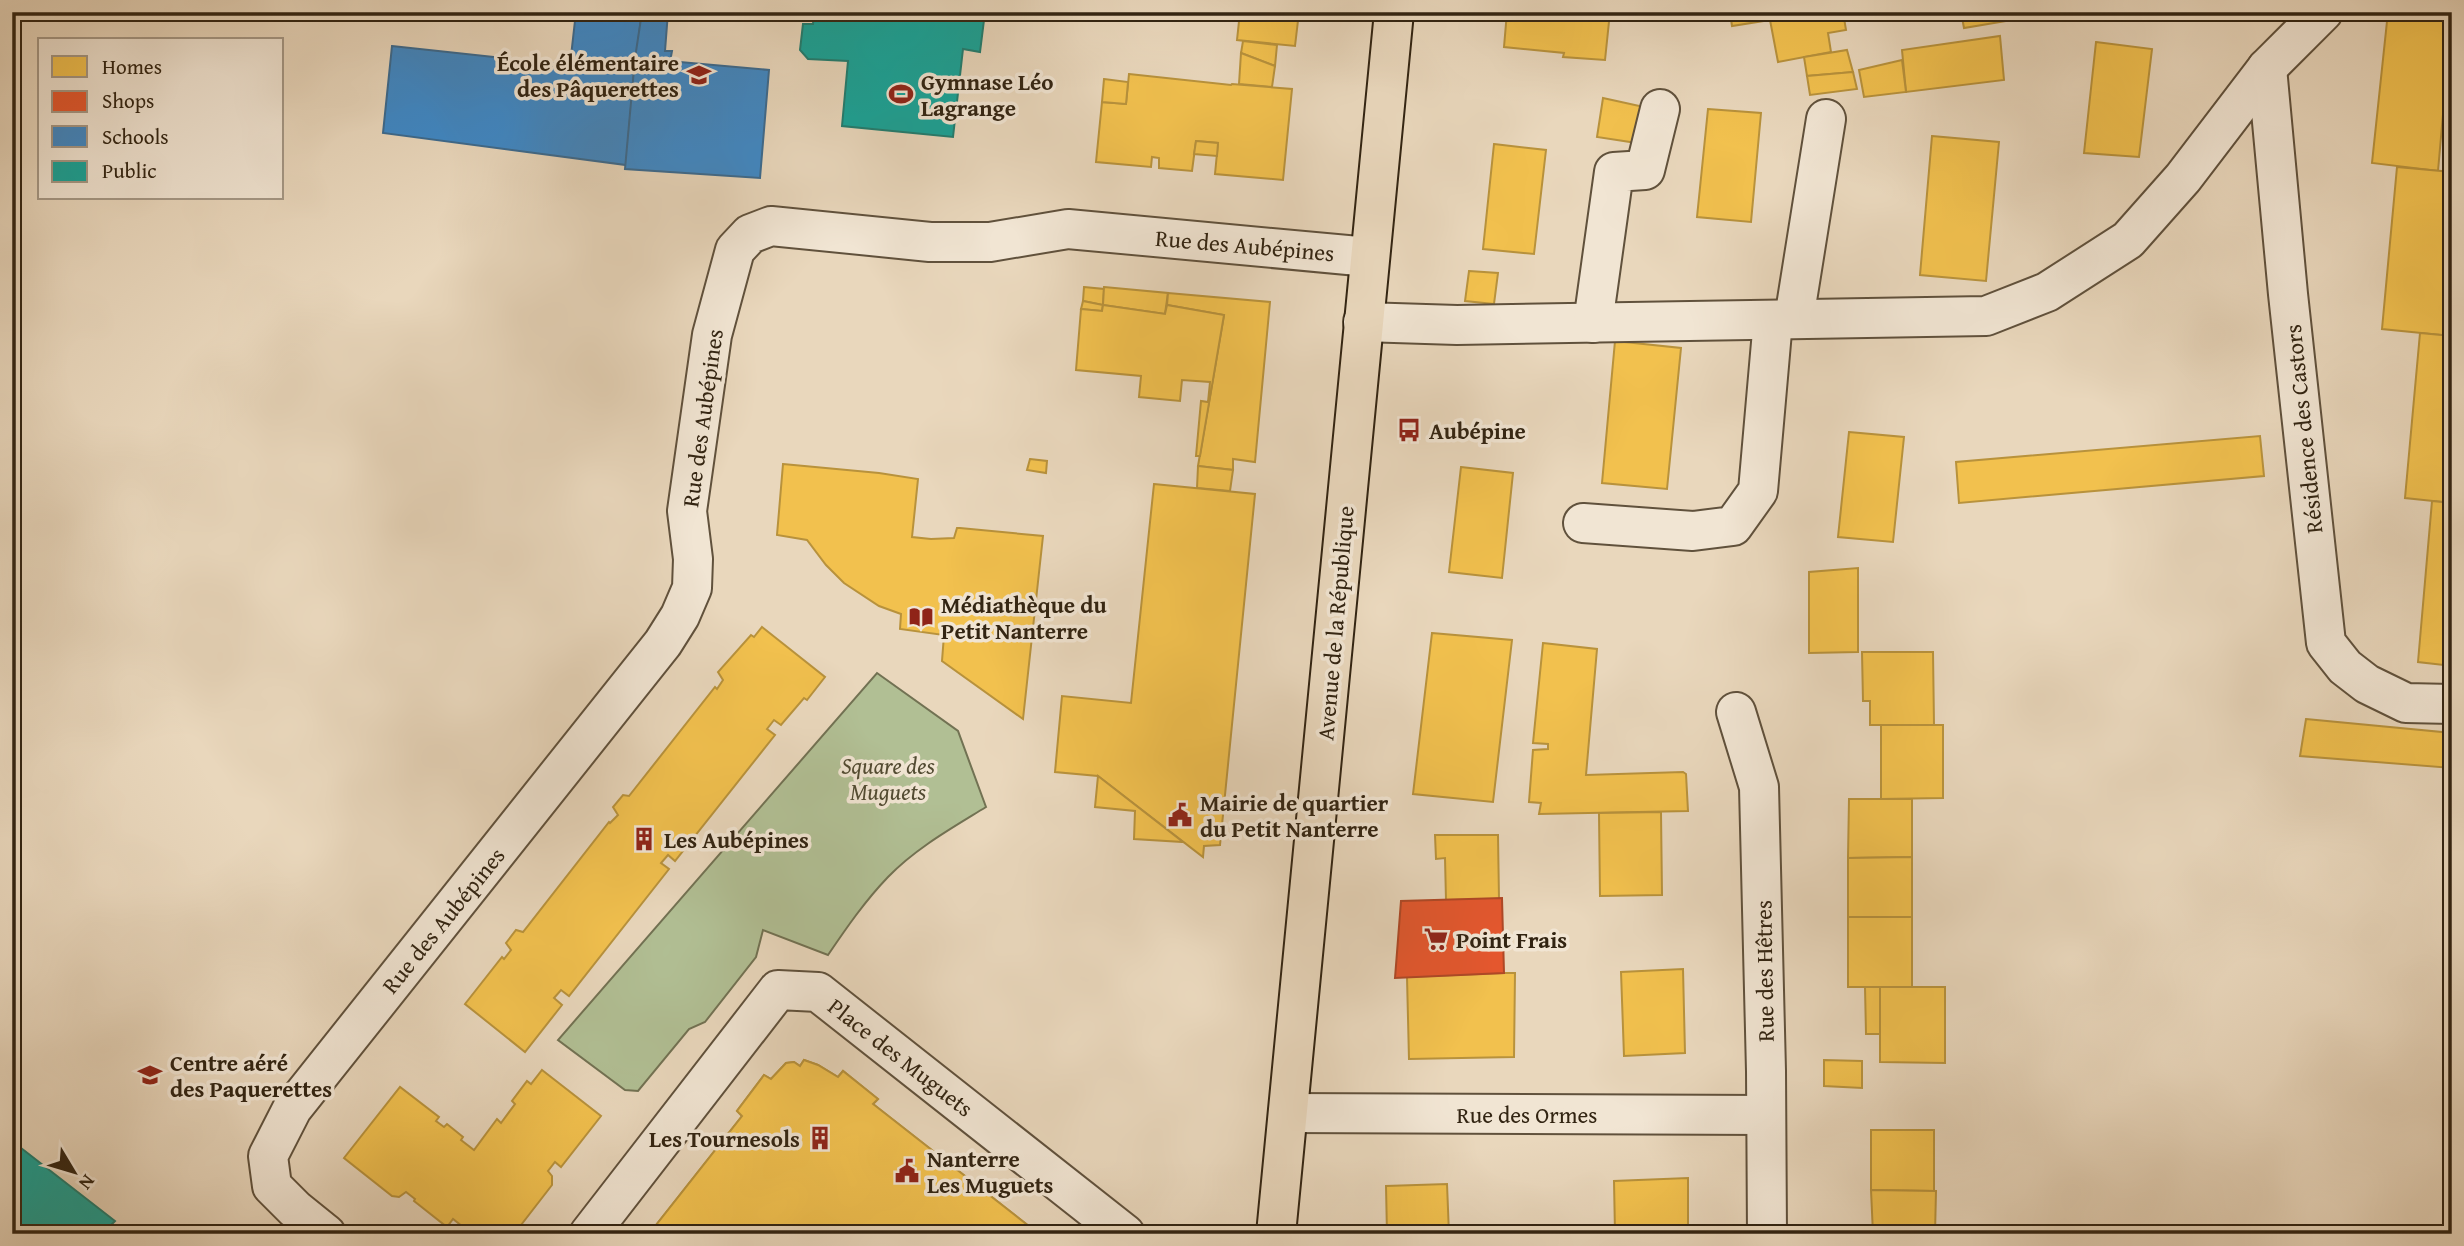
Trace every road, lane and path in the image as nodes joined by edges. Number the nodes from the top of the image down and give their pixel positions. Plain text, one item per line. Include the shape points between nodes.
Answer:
1 (1394, 12) edge
2 (2323, 12) edge
3 (2267, 68) junction
4 (1660, 109) dead end
5 (1826, 119) dead end
6 (1369, 257) junction
7 (1783, 319) junction
8 (1363, 322) junction
9 (1593, 323) junction
10 (1583, 523) dead end
11 (2452, 704) edge
12 (1735, 712) dead end
13 (1288, 1114) junction
14 (1766, 1115) junction
15 (326, 1234) edge
16 (589, 1234) edge
17 (1125, 1234) edge
18 (1276, 1234) edge
19 (1767, 1234) edge

1 - 6 main road, Avenue de la République
2 - 3 street
3 - 7 street via 2183,178 2128,240 2047,292 1986,316
3 - 11 street, Résidence des Castors via 2326,643 2345,667 2367,684 2406,703
4 - 9 street via 1644,170 1614,172
5 - 7 street
6 - 8 main road, Avenue de la République
6 - 15 street, Rue des Aubépines via 1068,229 990,242 930,242 771,226 750,234 735,250 712,335 687,511 692,588 663,643 292,1109 268,1156 272,1186
7 - 9 street
7 - 10 street via 1758,491 1733,526 1693,531
8 - 9 street
8 - 13 main road, Avenue de la République
12 - 14 street, Rue des Hêtres via 1759,787
13 - 14 street, Rue des Ormes
13 - 18 main road, Avenue de la République
14 - 19 street, Rue des Hêtres
16 - 17 street, Place des Muguets via 778,990 818,992

